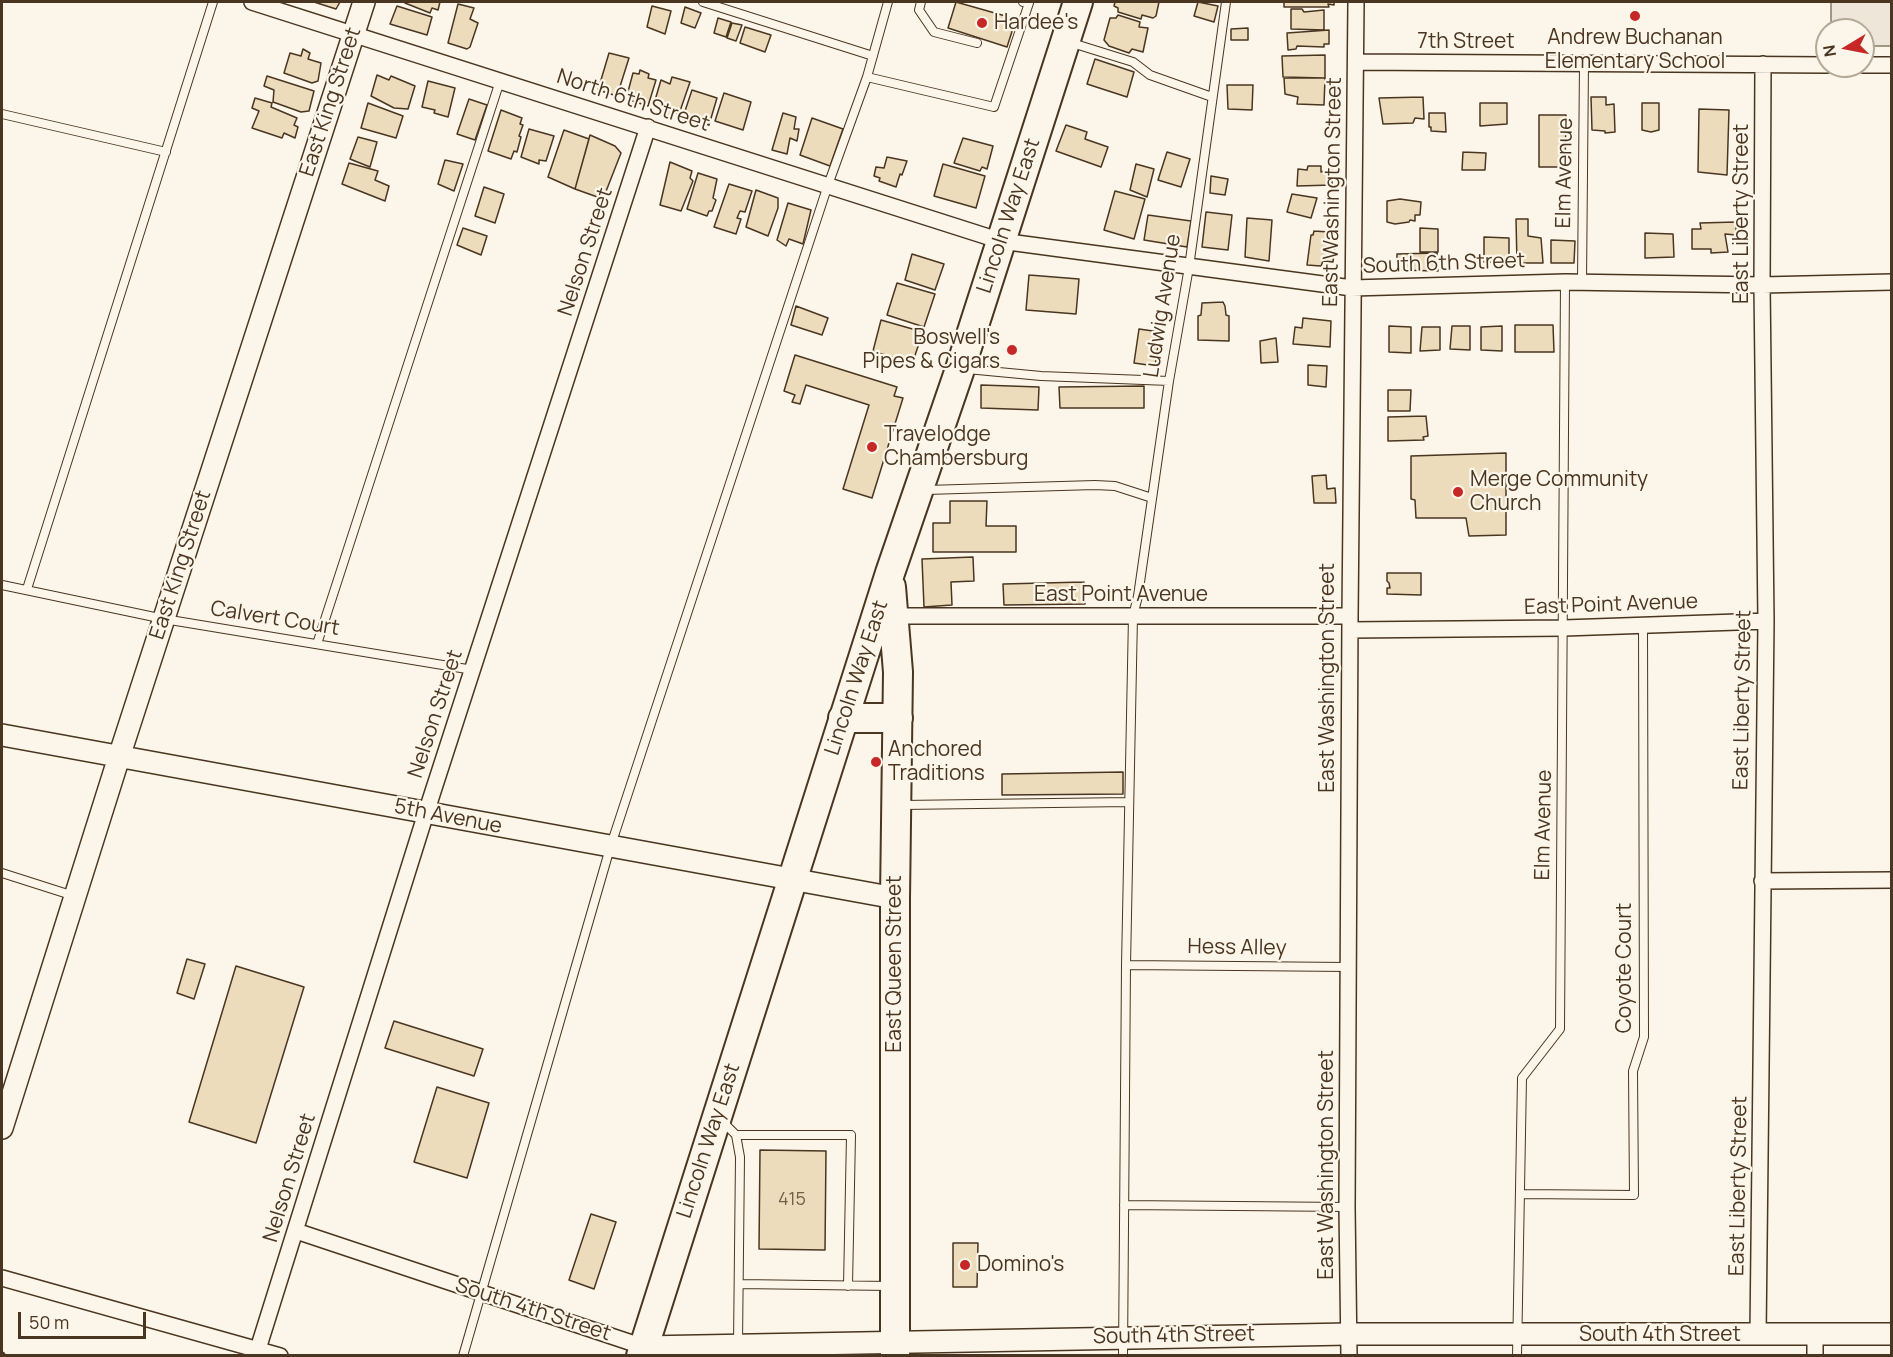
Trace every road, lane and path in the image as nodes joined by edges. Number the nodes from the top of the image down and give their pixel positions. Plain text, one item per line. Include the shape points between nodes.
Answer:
1 (213, 2) edge
2 (252, 2) edge
3 (364, 2) edge
4 (703, 2) edge
5 (888, 2) edge
6 (921, 2) edge
7 (1023, 2) edge
8 (1078, 2) edge
9 (1226, 2) edge
10 (1356, 2) edge
11 (353, 34) junction
12 (1065, 40) junction
13 (977, 43) dead end
14 (873, 57) junction
15 (1356, 62) junction
16 (1584, 63) junction
17 (1763, 64) junction
18 (1815, 64) edge
19 (1875, 65) edge
20 (1892, 65) edge
21 (867, 77) junction
22 (500, 80) junction
23 (1212, 97) junction
24 (2, 114) edge
25 (648, 127) junction
26 (166, 152) junction
27 (828, 185) junction
28 (1001, 242) junction
29 (1189, 267) junction
30 (1565, 282) junction
31 (1582, 282) junction
32 (1892, 282) edge
33 (1762, 285) junction
34 (1352, 288) junction
35 (960, 369) junction
36 (1169, 381) junction
37 (918, 490) junction
38 (1152, 498) junction
39 (890, 573) junction
40 (2, 585) edge
41 (27, 589) junction
42 (893, 616) junction
43 (1132, 616) junction
44 (164, 619) junction
45 (1766, 621) junction
46 (1350, 623) junction
47 (1643, 626) junction
48 (1564, 628) junction
49 (317, 644) junction
50 (472, 670) junction
51 (843, 718) junction
52 (898, 718) junction
53 (2, 735) edge
54 (119, 757) junction
55 (1129, 802) junction
56 (897, 805) junction
57 (426, 813) junction
58 (610, 848) junction
59 (2, 873) edge
60 (1892, 880) edge
61 (793, 881) junction
62 (1762, 881) junction
63 (75, 896) junction
64 (895, 898) junction
65 (1126, 964) junction
66 (1348, 967) junction
67 (726, 1125) junction
68 (2, 1128) edge
69 (1520, 1194) junction
70 (1124, 1205) junction
71 (1347, 1207) junction
72 (296, 1231) junction
73 (2, 1278) edge
74 (739, 1284) junction
75 (848, 1286) junction
76 (895, 1286) junction
77 (482, 1293) junction
78 (1349, 1334) junction
79 (1516, 1334) junction
80 (1892, 1334) edge
81 (1758, 1335) junction
82 (1815, 1345) edge
83 (738, 1346) junction
84 (1123, 1346) edge
85 (258, 1349) junction
86 (895, 1349) edge
87 (643, 1351) edge
88 (280, 1356) edge
89 (463, 1356) edge
90 (1349, 1356) edge
91 (1516, 1356) edge

1 - 26 lane
2 - 11 street, North 6th Street
3 - 11 street, East King Street
4 - 14 lane
5 - 14 lane
6 - 13 lane via 919,10 934,32
7 - 21 lane via 1029,3 994,107
8 - 12 highway, Lincoln Way East
9 - 23 lane, Ludwig Avenue
10 - 15 street, East Washington Street
11 - 22 street, North 6th Street
11 - 44 street, East King Street
12 - 23 lane via 1133,62 1150,75
12 - 28 highway, Lincoln Way East
14 - 21 lane
15 - 16 street, 7th Street
15 - 34 street, East Washington Street
16 - 17 street, 7th Street
16 - 31 lane, Elm Avenue
17 - 18 street, 7th Street
17 - 33 street, East Liberty Street
19 - 20 street
21 - 27 lane
22 - 25 street, North 6th Street
22 - 49 lane
23 - 29 lane, Ludwig Avenue
24 - 26 lane
25 - 27 street, North 6th Street
25 - 50 street, Nelson Street
26 - 41 lane
27 - 28 street, North 6th Street
27 - 58 lane
28 - 29 street, South 6th Street
28 - 35 highway, Lincoln Way East
29 - 34 street, South 6th Street
29 - 36 lane, Ludwig Avenue
30 - 31 street, South 6th Street
30 - 34 street, South 6th Street
30 - 48 lane, Elm Avenue
31 - 33 street, South 6th Street
32 - 33 street, South 6th Street
33 - 45 street, East Liberty Street
34 - 46 street, East Washington Street
35 - 36 lane
35 - 37 highway, Lincoln Way East
36 - 38 lane, Ludwig Avenue
37 - 38 lane via 1095,485 1115,486
37 - 39 highway, Lincoln Way East
38 - 43 lane, Ludwig Avenue
39 - 42 highway, East Queen Street
39 - 51 highway, Lincoln Way East
40 - 41 lane, Calvert Court
41 - 44 lane, Calvert Court
42 - 43 street, East Point Avenue
42 - 52 highway, East Queen Street
43 - 46 street, East Point Avenue
43 - 55 lane
44 - 49 lane, Calvert Court
44 - 54 street, East King Street
45 - 47 street, East Point Avenue
45 - 62 street, East Liberty Street
46 - 48 street, East Point Avenue
46 - 66 street, East Washington Street
47 - 48 street, East Point Avenue
47 - 69 lane, Coyote Court via 1644,1037 1633,1071 1634,1196
48 - 69 lane, Elm Avenue via 1560,1029 1522,1078
49 - 50 lane, Calvert Court
50 - 57 street, Nelson Street
51 - 52 highway
51 - 61 highway, Lincoln Way East
52 - 56 highway, East Queen Street
53 - 54 street, 5th Avenue
54 - 57 street, 5th Avenue
54 - 63 street, East King Street
55 - 56 lane
55 - 65 lane
56 - 64 highway, East Queen Street
57 - 58 street, 5th Avenue
57 - 72 street, Nelson Street
58 - 61 street, 5th Avenue
58 - 77 lane
59 - 63 lane
60 - 62 street
61 - 64 street, 5th Avenue
61 - 67 highway, Lincoln Way East
62 - 81 street, East Liberty Street
63 - 68 street, East King Street
64 - 76 highway, East Queen Street
65 - 66 lane, Hess Alley
65 - 70 lane
66 - 71 street, East Washington Street
67 - 74 lane via 740,1157
67 - 75 lane via 850,1135
67 - 87 highway, Lincoln Way East
69 - 79 lane, Elm Avenue
70 - 71 lane
70 - 84 lane
71 - 78 street, East Washington Street
72 - 77 street, South 4th Street
72 - 85 street, Nelson Street
73 - 85 street
74 - 75 lane
74 - 83 lane
75 - 76 lane
76 - 86 highway, East Queen Street
77 - 87 street, South 4th Street
77 - 89 lane
78 - 79 street, South 4th Street
78 - 84 street, South 4th Street
78 - 90 street, East Washington Street
79 - 81 street, South 4th Street
79 - 91 lane, Elm Avenue
80 - 82 street, South 4th Street
81 - 82 street, South 4th Street
83 - 86 street, South 4th Street
83 - 87 street, South 4th Street
84 - 86 street, South 4th Street
85 - 88 street

